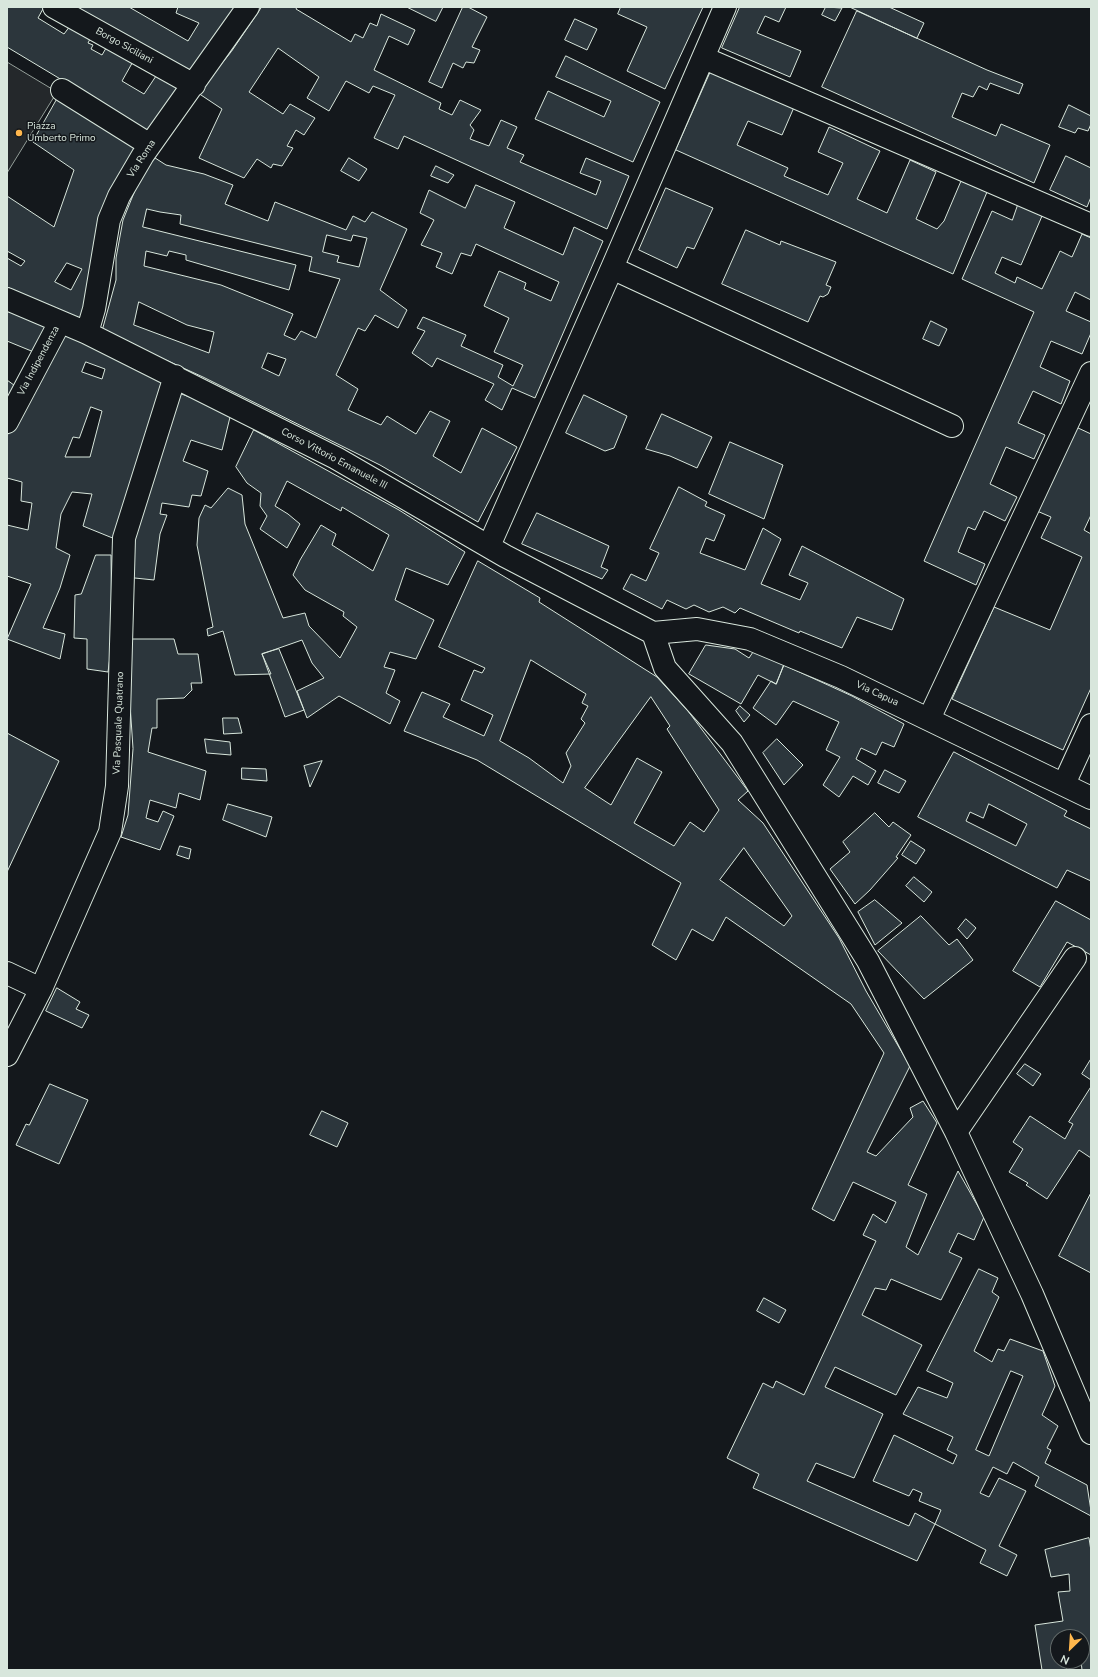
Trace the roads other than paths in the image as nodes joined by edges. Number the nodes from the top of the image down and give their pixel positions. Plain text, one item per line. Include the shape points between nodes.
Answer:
1 (54, 7) edge
2 (248, 7) edge
3 (725, 7) edge
4 (704, 58) junction
5 (194, 85) junction
6 (62, 90) dead end
7 (150, 145) junction
8 (1091, 225) edge
9 (612, 268) junction
10 (7, 299) edge
11 (60, 322) junction
12 (87, 333) junction
13 (1091, 373) edge
14 (175, 376) junction
15 (7, 422) edge
16 (952, 426) dead end
17 (489, 546) junction
18 (653, 633) junction
19 (929, 719) junction
20 (1091, 725) edge
21 (1064, 784) junction
22 (1091, 798) edge
23 (1075, 958) dead end
24 (7, 973) edge
25 (40, 989) junction
26 (7, 1055) edge
27 (956, 1132) junction
28 (1091, 1433) edge

1 - 5 street, Borgo Siciliani
2 - 5 street, Via Roma
3 - 4 street
4 - 8 street
4 - 9 street
5 - 7 street, Via Roma
6 - 7 street
7 - 12 street, Via Roma via 119,196 109,220 94,309
9 - 16 street
9 - 17 street
10 - 11 street, Corso Vittorio Emanuele III
11 - 12 street, Corso Vittorio Emanuele III
11 - 15 street, Via Indipendenza
12 - 14 street, Corso Vittorio Emanuele III
13 - 19 street
14 - 17 street, Corso Vittorio Emanuele III via 336,458
14 - 25 street, Via Pasquale Quatrano via 124,538 117,786 110,832
17 - 18 street, Corso Vittorio Emanuele III
18 - 19 street, Via Capua via 697,629 750,639 841,677
18 - 27 street via 665,668 732,743 868,961
19 - 21 street, Via Capua
20 - 21 street
21 - 22 street, Via Capua
23 - 27 street
24 - 25 street
25 - 26 street, Via Pasquale Quatrano
27 - 28 street via 1032,1294

